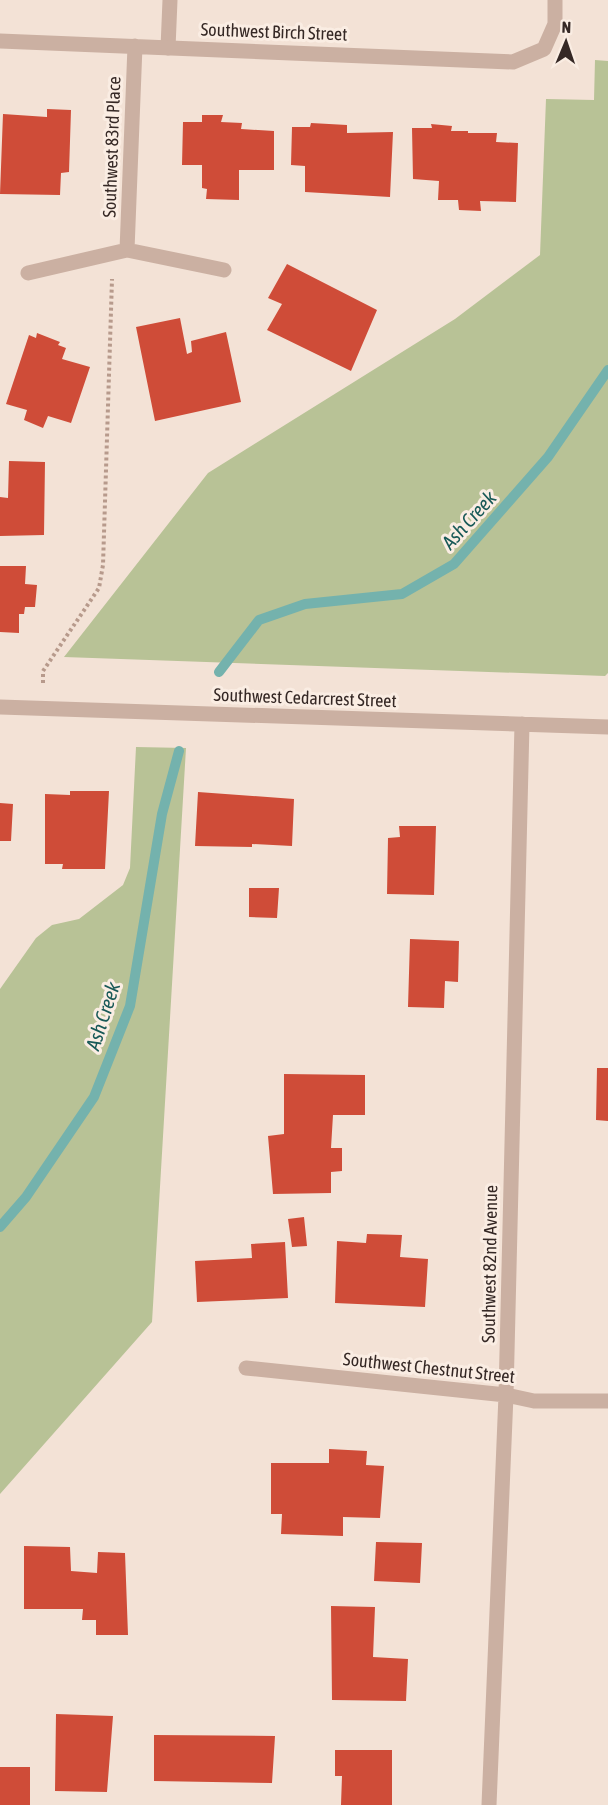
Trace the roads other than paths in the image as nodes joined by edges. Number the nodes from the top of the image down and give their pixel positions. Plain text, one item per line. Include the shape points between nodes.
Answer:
1 (170, 0) edge
2 (555, 0) edge
3 (0, 41) edge
4 (135, 46) junction
5 (168, 48) junction
6 (128, 250) junction
7 (224, 270) dead end
8 (28, 273) dead end
9 (0, 707) edge
10 (522, 724) junction
11 (608, 727) edge
12 (246, 1368) dead end
13 (506, 1395) junction
14 (608, 1401) edge
15 (489, 1805) edge

1 - 5 street
2 - 5 street, Southwest Birch Street via 555,24 544,49 513,62
3 - 4 street, Southwest Birch Street
4 - 5 street, Southwest Birch Street
4 - 6 street, Southwest 83rd Place
6 - 7 street
6 - 8 street
9 - 10 street, Southwest Cedarcrest Street
10 - 11 street, Southwest Cedarcrest Street
10 - 13 street, Southwest 82nd Avenue
12 - 13 street, Southwest Chestnut Street
13 - 14 street, Southwest Chestnut Street via 534,1401
13 - 15 street, Southwest 82nd Avenue

